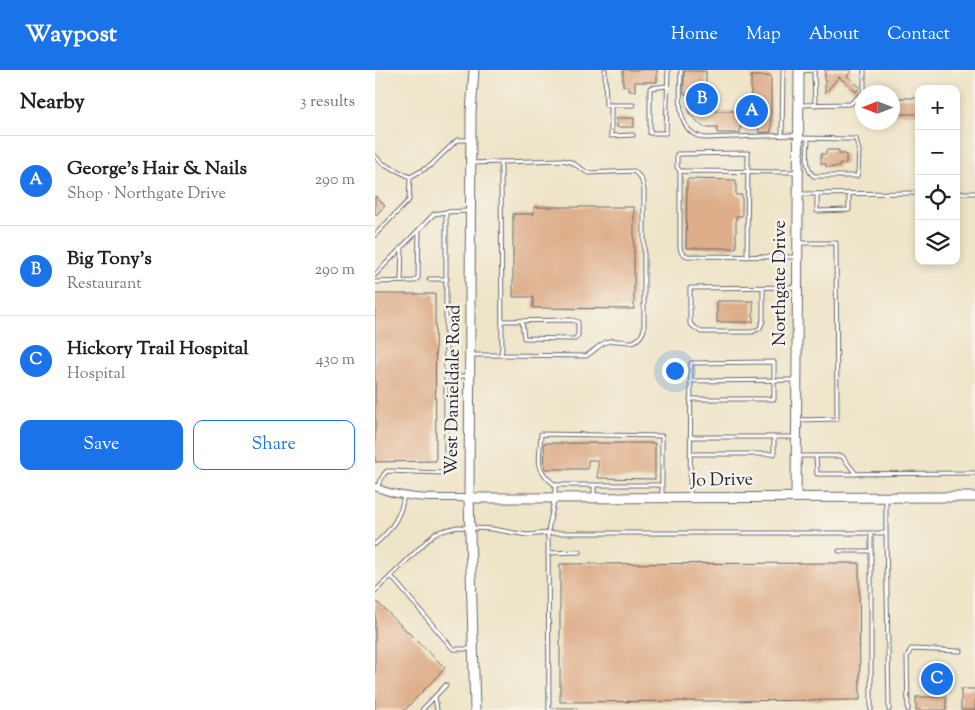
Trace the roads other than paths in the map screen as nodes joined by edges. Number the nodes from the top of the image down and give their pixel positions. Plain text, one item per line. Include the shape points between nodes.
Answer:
1 (474, 70) edge
2 (605, 70) edge
3 (668, 70) edge
4 (681, 70) edge
5 (783, 70) edge
6 (814, 70) edge
7 (864, 70) edge
8 (799, 71) edge
9 (863, 85) edge
10 (667, 86) junction
11 (855, 100) edge
12 (611, 105) junction
13 (633, 105) dead end
14 (799, 105) junction
15 (815, 105) junction
16 (633, 135) dead end
17 (782, 136) junction
18 (798, 137) junction
19 (808, 138) junction
20 (471, 140) junction
21 (375, 156) edge
22 (500, 162) junction
23 (471, 163) junction
24 (680, 171) junction
25 (747, 171) junction
26 (798, 172) junction
27 (410, 177) junction
28 (849, 193) junction
29 (915, 193) edge
30 (960, 193) edge
31 (975, 193) edge
32 (798, 194) junction
33 (817, 194) junction
34 (471, 211) junction
35 (447, 212) junction
36 (419, 229) junction
37 (375, 235) edge
38 (798, 243) junction
39 (402, 247) junction
40 (747, 257) junction
41 (798, 257) junction
42 (375, 275) edge
43 (429, 279) dead end
44 (447, 279) junction
45 (401, 281) junction
46 (375, 282) edge
47 (797, 287) junction
48 (763, 288) junction
49 (502, 320) junction
50 (522, 320) junction
51 (471, 355) junction
52 (501, 356) junction
53 (447, 376) junction
54 (470, 376) junction
55 (774, 380) junction
56 (797, 380) junction
57 (691, 381) junction
58 (691, 399) junction
59 (797, 420) junction
60 (690, 437) junction
61 (774, 437) junction
62 (796, 437) junction
63 (690, 454) junction
64 (796, 456) junction
65 (816, 456) junction
66 (975, 473) edge
67 (856, 474) junction
68 (555, 484) junction
69 (594, 484) junction
70 (662, 484) junction
71 (376, 487) edge
72 (404, 496) junction
73 (796, 497) junction
74 (886, 497) junction
75 (975, 497) edge
76 (469, 498) junction
77 (556, 498) junction
78 (594, 498) junction
79 (662, 498) junction
80 (690, 498) junction
81 (470, 528) junction
82 (548, 533) junction
83 (871, 533) junction
84 (886, 533) junction
85 (375, 544) edge
86 (839, 550) dead end
87 (871, 551) junction
88 (580, 552) dead end
89 (548, 553) junction
90 (391, 576) junction
91 (375, 591) edge
92 (474, 650) junction
93 (961, 651) dead end
94 (446, 685) dead end
95 (435, 697) junction
96 (422, 710) edge
97 (437, 710) edge
98 (475, 710) edge
99 (549, 710) edge
100 (575, 710) edge
101 (871, 710) edge
102 (889, 710) edge
103 (908, 710) edge

1 - 20 street, West Danieldale Road
2 - 12 lane via 606,105
3 - 10 lane
4 - 17 lane via 681,116 693,134 705,138
5 - 17 lane
6 - 8 lane
6 - 15 lane
7 - 9 lane
8 - 14 street, Northgate Drive
10 - 10 lane via 667,133 650,133 650,88
11 - 15 lane via 850,104
12 - 13 lane
12 - 16 lane via 611,136
14 - 15 lane
14 - 18 street, Northgate Drive
17 - 18 lane
18 - 19 lane
18 - 26 street, Northgate Drive
19 - 19 lane via 856,139 859,151 857,176 810,175
20 - 23 street, West Danieldale Road
20 - 27 lane via 457,140 430,166
21 - 27 lane
22 - 23 lane
22 - 49 lane
22 - 52 lane via 562,160 588,173 634,171 640,176 644,190 641,338 635,342 607,342 587,356
23 - 34 street, West Danieldale Road
24 - 25 lane
24 - 25 lane via 677,154 748,153
24 - 40 lane via 681,252 687,256
25 - 26 lane
25 - 40 lane
26 - 32 street, Northgate Drive
27 - 37 lane via 409,200
28 - 29 lane
28 - 33 lane
28 - 33 lane via 849,210 817,210
30 - 31 lane
32 - 33 lane
32 - 38 street, Northgate Drive
34 - 35 lane
34 - 51 street, West Danieldale Road
35 - 36 lane via 434,214
35 - 44 lane
36 - 39 lane
36 - 45 lane via 418,278
38 - 41 street, Northgate Drive
38 - 59 lane via 836,243 837,420
39 - 42 lane
39 - 45 lane
40 - 41 lane
41 - 47 street, Northgate Drive
43 - 44 lane
44 - 53 lane
45 - 46 lane
47 - 48 lane
47 - 56 street, Northgate Drive
48 - 48 lane via 690,288 690,324 701,332 752,332 760,328 763,321
49 - 50 lane
49 - 52 lane
50 - 50 lane via 575,320 578,322 578,335 571,340 524,338
51 - 52 lane
51 - 54 street, West Danieldale Road
53 - 54 lane
53 - 71 lane via 446,470 444,473 387,471
54 - 76 street, West Danieldale Road
55 - 56 lane
55 - 57 lane
55 - 57 lane via 775,362 691,363
55 - 58 lane via 774,399
56 - 59 street, Northgate Drive
57 - 58 lane
58 - 60 lane
59 - 62 street, Northgate Drive
60 - 61 lane
60 - 63 lane
61 - 62 lane
61 - 63 lane via 774,454
62 - 64 street, Northgate Drive
63 - 80 lane
64 - 65 lane
64 - 73 street, Northgate Drive
65 - 67 lane via 842,456
65 - 67 lane via 817,474
66 - 67 lane
68 - 69 lane
68 - 70 lane via 539,468 541,434 662,436
68 - 77 lane
69 - 70 lane
69 - 78 lane
70 - 79 lane
71 - 72 street
72 - 76 street
72 - 85 lane via 398,518
73 - 74 street, Jo Drive
73 - 80 street, Jo Drive
74 - 75 street, Jo Drive
74 - 84 lane
76 - 77 street, Jo Drive
76 - 81 street, West Danieldale Road
77 - 78 street, Jo Drive
77 - 82 lane
78 - 79 street, Jo Drive
79 - 80 street, Jo Drive
81 - 82 lane via 527,535
81 - 90 lane via 457,527 435,533
81 - 92 street, West Danieldale Road
82 - 83 lane
82 - 89 lane
83 - 84 lane
83 - 87 lane
84 - 102 lane
86 - 87 lane
87 - 101 lane
88 - 89 lane
89 - 99 lane
90 - 91 lane
90 - 92 lane via 453,649
92 - 98 street, West Danieldale Road
93 - 103 lane via 909,651
94 - 95 lane
95 - 96 lane
95 - 97 lane
99 - 100 lane

